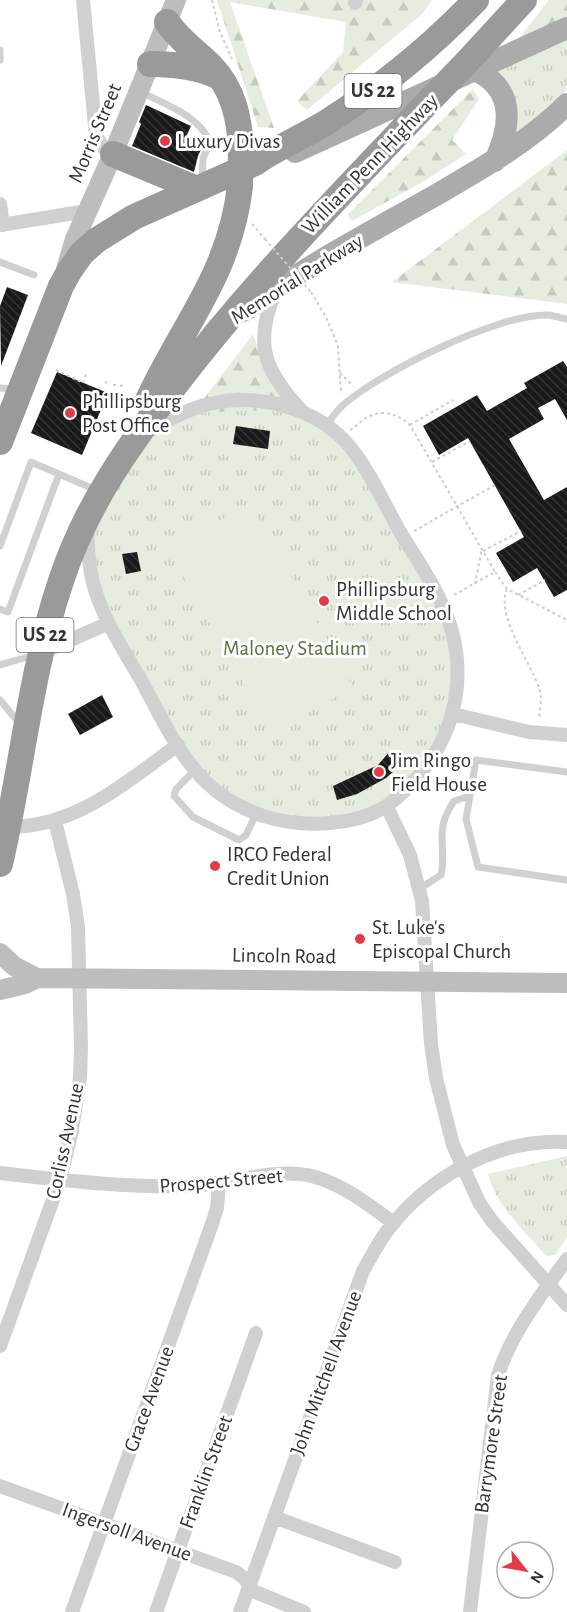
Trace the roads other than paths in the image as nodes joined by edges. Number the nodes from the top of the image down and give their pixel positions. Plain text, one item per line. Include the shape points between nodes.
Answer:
1 (83, 0) edge
2 (476, 0) edge
3 (524, 0) edge
4 (172, 11) edge
5 (567, 28) edge
6 (0, 50) edge
7 (0, 60) edge
8 (150, 64) junction
9 (471, 67) junction
10 (227, 72) junction
11 (139, 91) junction
12 (567, 104) edge
13 (113, 154) junction
14 (248, 157) junction
15 (495, 160) junction
16 (199, 188) junction
17 (0, 204) edge
18 (87, 211) junction
19 (2, 225) edge
20 (0, 262) edge
21 (34, 275) dead end
22 (61, 286) junction
23 (278, 286) junction
24 (567, 319) edge
25 (218, 329) junction
26 (10, 389) edge
27 (301, 410) junction
28 (326, 425) junction
29 (135, 437) junction
30 (0, 442) edge
31 (59, 474) junction
32 (100, 492) junction
33 (87, 519) junction
34 (0, 546) edge
35 (0, 609) edge
36 (109, 623) junction
37 (42, 653) junction
38 (0, 665) edge
39 (0, 700) edge
40 (453, 714) junction
41 (25, 734) junction
42 (567, 735) edge
43 (178, 745) junction
44 (195, 770) junction
45 (567, 772) edge
46 (470, 796) junction
47 (387, 807) junction
48 (256, 814) junction
49 (55, 821) junction
50 (8, 827) junction
51 (0, 864) edge
52 (567, 880) edge
53 (419, 888) junction
54 (0, 953) edge
55 (78, 977) junction
56 (37, 978) junction
57 (426, 981) junction
58 (567, 983) edge
59 (0, 990) edge
60 (567, 1142) edge
61 (462, 1167) junction
62 (0, 1173) edge
63 (60, 1180) junction
64 (219, 1184) junction
65 (394, 1223) junction
66 (567, 1259) edge
67 (549, 1284) junction
68 (567, 1305) edge
69 (256, 1333) dead end
70 (0, 1346) edge
71 (0, 1486) edge
72 (274, 1517) junction
73 (104, 1524) junction
74 (178, 1551) junction
75 (395, 1562) dead end
76 (249, 1586) junction
77 (72, 1612) edge
78 (156, 1612) edge
79 (240, 1612) edge
80 (304, 1612) edge
81 (470, 1612) edge

1 - 13 street via 96,136
2 - 14 highway, William Penn Highway / US 22 via 428,47 377,88 325,123 272,151
3 - 9 highway, William Penn Highway / US 22
4 - 8 main road, Morris Street
4 - 10 highway via 179,38 208,63
5 - 9 main road
6 - 7 lane
8 - 10 highway
8 - 11 main road, Morris Street
9 - 14 main road via 278,159
9 - 15 main road via 494,81 507,108 506,132
9 - 25 highway, William Penn Highway / US 22, bridge via 431,99
10 - 14 highway
11 - 13 main road, Morris Street
11 - 16 lane via 189,117 208,137 210,143 203,158
12 - 15 main road, Memorial Parkway
13 - 16 highway
13 - 18 main road, Morris Street
14 - 16 highway, US 22
14 - 29 highway, bridge via 233,227 218,270 147,400
15 - 23 main road, Memorial Parkway
16 - 22 highway, US 22 via 134,217 97,240 75,262
17 - 19 street
18 - 19 street
18 - 22 main road, Morris Street
20 - 21 lane
22 - 26 highway, US 22
23 - 25 main road, Memorial Parkway
23 - 27 street via 265,319 265,355 278,383
24 - 28 lane via 549,315 502,323 456,341 360,393
25 - 29 highway, Memorial Parkway / US 22
26 - 30 highway, US 22
27 - 28 street
27 - 29 street via 247,401 210,404 173,417
28 - 40 street via 352,449 441,602 457,652 458,693
29 - 32 highway, Memorial Parkway / US 22
31 - 32 lane
31 - 34 lane via 31,462
31 - 35 lane via 8,612
32 - 33 highway, Memorial Parkway / US 22
33 - 36 street via 92,580
33 - 37 highway, Memorial Parkway / US 22 via 61,579
36 - 37 street
36 - 43 street
37 - 38 lane
37 - 41 highway, Memorial Parkway / US 22
39 - 41 lane
40 - 42 street via 509,728
40 - 47 street via 436,752
41 - 50 highway, Memorial Parkway / US 22
43 - 44 street
43 - 49 street via 96,802
44 - 48 street via 224,797
44 - 48 lane via 174,796 193,817 239,840 246,835
45 - 46 lane via 476,760
46 - 52 lane via 466,819 478,867
46 - 53 lane via 454,801 444,818 441,875
47 - 48 street via 370,816 323,824 290,823
47 - 53 street via 404,838
49 - 50 street
49 - 55 street, Corliss Avenue via 76,911
50 - 51 highway, Memorial Parkway / US 22
53 - 57 street
54 - 56 main road
55 - 56 main road, Lincoln Road
55 - 57 main road, Lincoln Road
55 - 63 street, Corliss Avenue via 80,1078
56 - 59 main road, Lincoln Road
57 - 58 main road, Lincoln Road
57 - 61 street via 436,1078
60 - 61 street, John Mitchell Avenue via 508,1148
61 - 65 street, John Mitchell Avenue via 420,1196
61 - 67 street via 492,1221
62 - 63 street, Prospect Street
63 - 64 street, Prospect Street via 148,1187
63 - 70 street, Corliss Avenue
64 - 65 street, Prospect Street via 303,1174 335,1185
64 - 73 street, Grace Avenue via 212,1224
65 - 72 street, John Mitchell Avenue via 363,1270
66 - 67 street, Barrymore Street
67 - 68 street
67 - 81 street, Barrymore Street via 506,1353 498,1375
69 - 74 street, Franklin Street
71 - 73 street, Ingersoll Avenue
72 - 75 street
72 - 76 street, John Mitchell Avenue
73 - 74 street, Ingersoll Avenue
73 - 77 street, Grace Avenue
74 - 76 street, Ingersoll Avenue via 236,1572
74 - 78 street, Franklin Street
76 - 79 street, John Mitchell Avenue
76 - 80 street, Ingersoll Avenue via 260,1595

